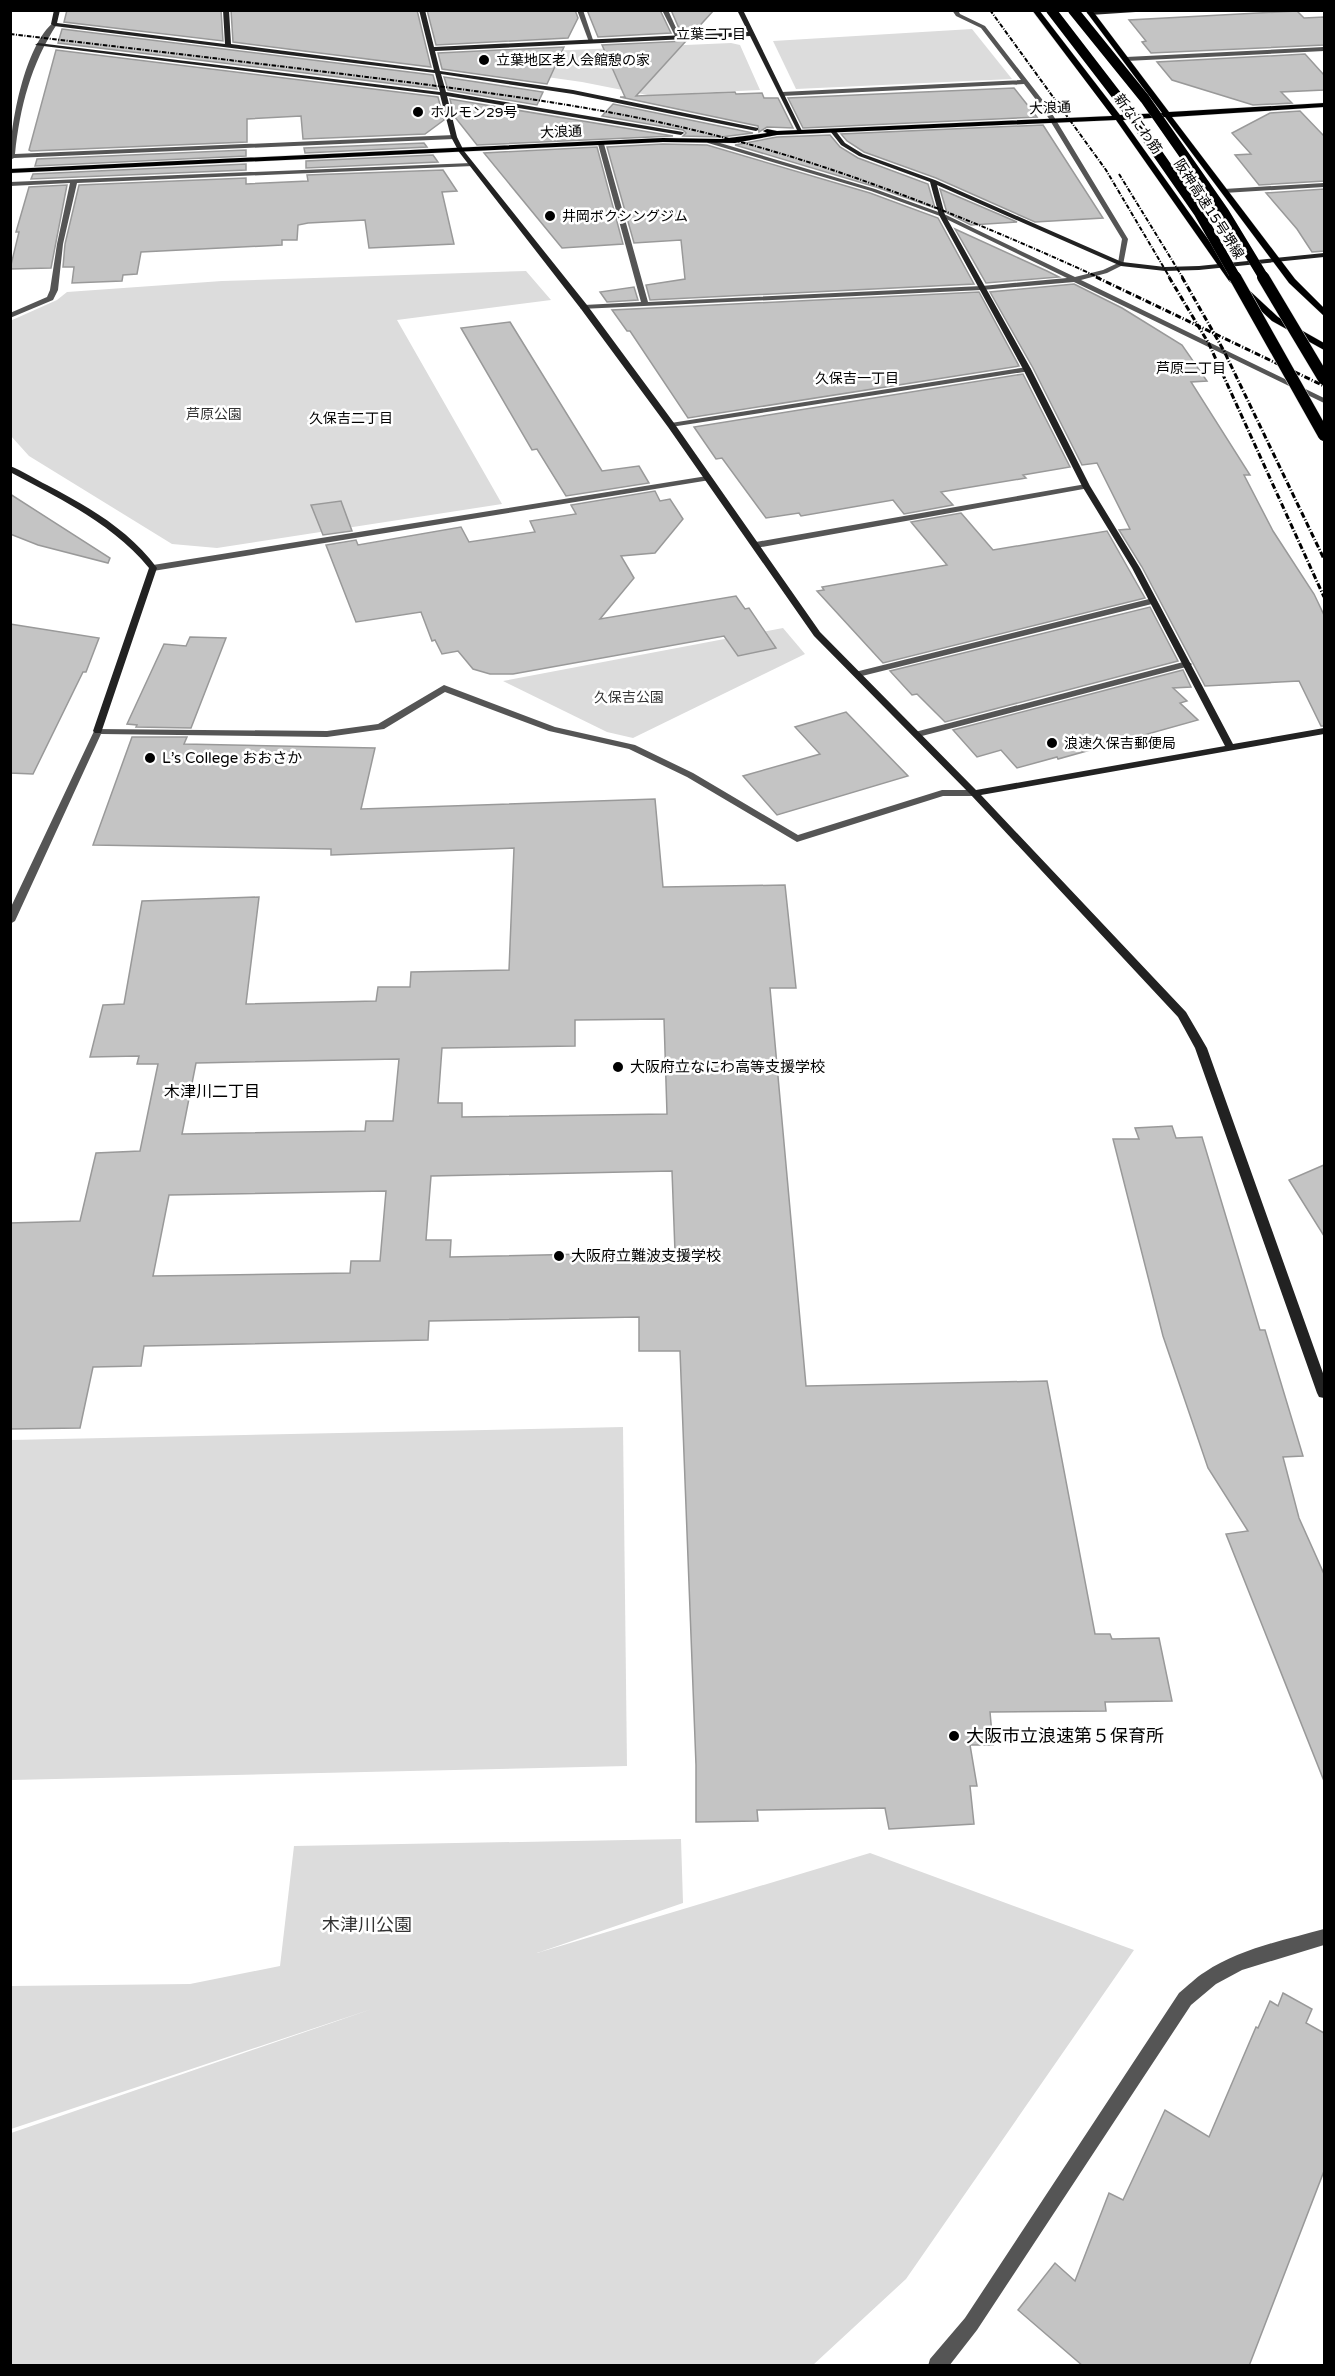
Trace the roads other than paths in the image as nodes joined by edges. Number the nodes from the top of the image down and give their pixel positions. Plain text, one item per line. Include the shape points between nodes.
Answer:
1 (57, 10) edge
2 (226, 10) edge
3 (422, 10) edge
4 (580, 10) edge
5 (665, 10) edge
6 (740, 10) edge
7 (954, 10) edge
8 (1035, 10) edge
9 (1051, 10) edge
10 (1073, 10) edge
11 (1164, 10) edge
12 (1089, 12) edge
13 (54, 24) junction
14 (753, 34) junction
15 (679, 38) junction
16 (592, 42) junction
17 (38, 45) junction
18 (228, 45) junction
19 (432, 49) junction
20 (1324, 49) edge
21 (1126, 59) junction
22 (438, 72) junction
23 (1026, 82) junction
24 (443, 94) junction
25 (783, 94) junction
26 (1324, 105) edge
27 (1167, 114) junction
28 (1117, 118) junction
29 (1053, 121) junction
30 (756, 129) junction
31 (713, 131) dead end
32 (833, 131) junction
33 (703, 132) dead end
34 (801, 132) junction
35 (681, 133) junction
36 (777, 133) junction
37 (454, 136) junction
38 (663, 140) junction
39 (710, 142) junction
40 (600, 144) junction
41 (461, 151) junction
42 (11, 156) edge
43 (471, 165) junction
44 (10, 171) edge
45 (74, 181) junction
46 (933, 181) junction
47 (10, 184) edge
48 (1324, 184) edge
49 (1224, 191) junction
50 (942, 215) junction
51 (1324, 255) edge
52 (1276, 259) junction
53 (1122, 264) junction
54 (1221, 266) junction
55 (1072, 279) junction
56 (982, 288) junction
57 (645, 304) junction
58 (585, 307) junction
59 (1324, 313) edge
60 (10, 316) edge
61 (1324, 347) edge
62 (1027, 369) junction
63 (1324, 379) edge
64 (1324, 401) edge
65 (671, 425) junction
66 (1324, 435) edge
67 (10, 468) edge
68 (707, 478) junction
69 (1086, 486) junction
70 (756, 545) junction
71 (153, 568) junction
72 (1153, 601) junction
73 (1187, 664) junction
74 (858, 674) junction
75 (98, 730) junction
76 (1324, 731) edge
77 (918, 734) junction
78 (1230, 747) junction
79 (974, 793) junction
80 (10, 921) edge
81 (1324, 1393) edge
82 (1324, 1937) edge
83 (937, 2366) edge

1 - 13 street
2 - 18 street
3 - 19 street
4 - 16 street
5 - 15 street
6 - 14 street
7 - 23 street via 983,27
8 - 28 main road, 新なにわ筋
9 - 66 highway, 阪神高速15号堺線, bridge via 1199,213
10 - 63 highway, 阪神高速15号堺線, bridge via 1144,99 1224,213
11 - 12 street
12 - 21 main road, 新なにわ筋
13 - 17 street
13 - 18 street
14 - 15 street
14 - 25 street
15 - 16 street
16 - 19 street
17 - 24 street
17 - 42 street via 18,103
18 - 22 street
19 - 22 street
20 - 21 street
21 - 27 main road, 新なにわ筋
22 - 24 street
22 - 30 street via 573,92
23 - 25 street
23 - 29 street
24 - 35 street
24 - 37 street
25 - 34 street
26 - 27 main road, 大浪通
27 - 28 main road, 大浪通
27 - 49 main road, 新なにわ筋
28 - 29 main road, 大浪通
28 - 54 main road, 新なにわ筋
29 - 32 main road, 大浪通
29 - 53 street via 1125,239
30 - 31 main road, 大浪通
30 - 36 main road, 大浪通
32 - 34 main road, 大浪通
32 - 46 street via 843,144 861,155
33 - 35 main road, 大浪通
34 - 36 main road, 大浪通
35 - 38 main road, 大浪通
36 - 39 main road, 大浪通 via 760,139
37 - 41 street
37 - 42 street
38 - 39 main road, 大浪通
38 - 40 main road, 大浪通
39 - 50 street via 873,190
40 - 41 main road, 大浪通
40 - 57 street
41 - 43 street
41 - 44 main road, 大浪通
43 - 45 street
43 - 58 street
45 - 47 street
45 - 60 street via 54,290 50,298
46 - 50 street
46 - 53 street
48 - 49 street
49 - 52 main road, 新なにわ筋
50 - 55 street
50 - 56 street
51 - 52 street
52 - 54 street
52 - 59 main road, 新なにわ筋
53 - 54 street via 1165,269
53 - 55 street
54 - 61 main road, 新なにわ筋 via 1275,319
55 - 56 street
55 - 64 street
56 - 57 street
56 - 62 street
57 - 58 street
58 - 65 street
62 - 65 street
62 - 69 street
65 - 68 street
67 - 71 street via 111,526 141,550
68 - 70 street
68 - 71 street
69 - 70 street
69 - 72 street
70 - 74 street via 817,634
71 - 75 street
72 - 73 street
72 - 74 street
73 - 77 street
73 - 78 street
74 - 77 street
75 - 79 street via 327,734 381,728 444,688 552,729 632,747 690,775 797,839 942,793
75 - 80 street
76 - 78 street
77 - 79 street
78 - 79 street
79 - 81 street via 1182,1015 1197,1040
82 - 83 street via 1239,1964 1210,1978 1185,2000 971,2324

